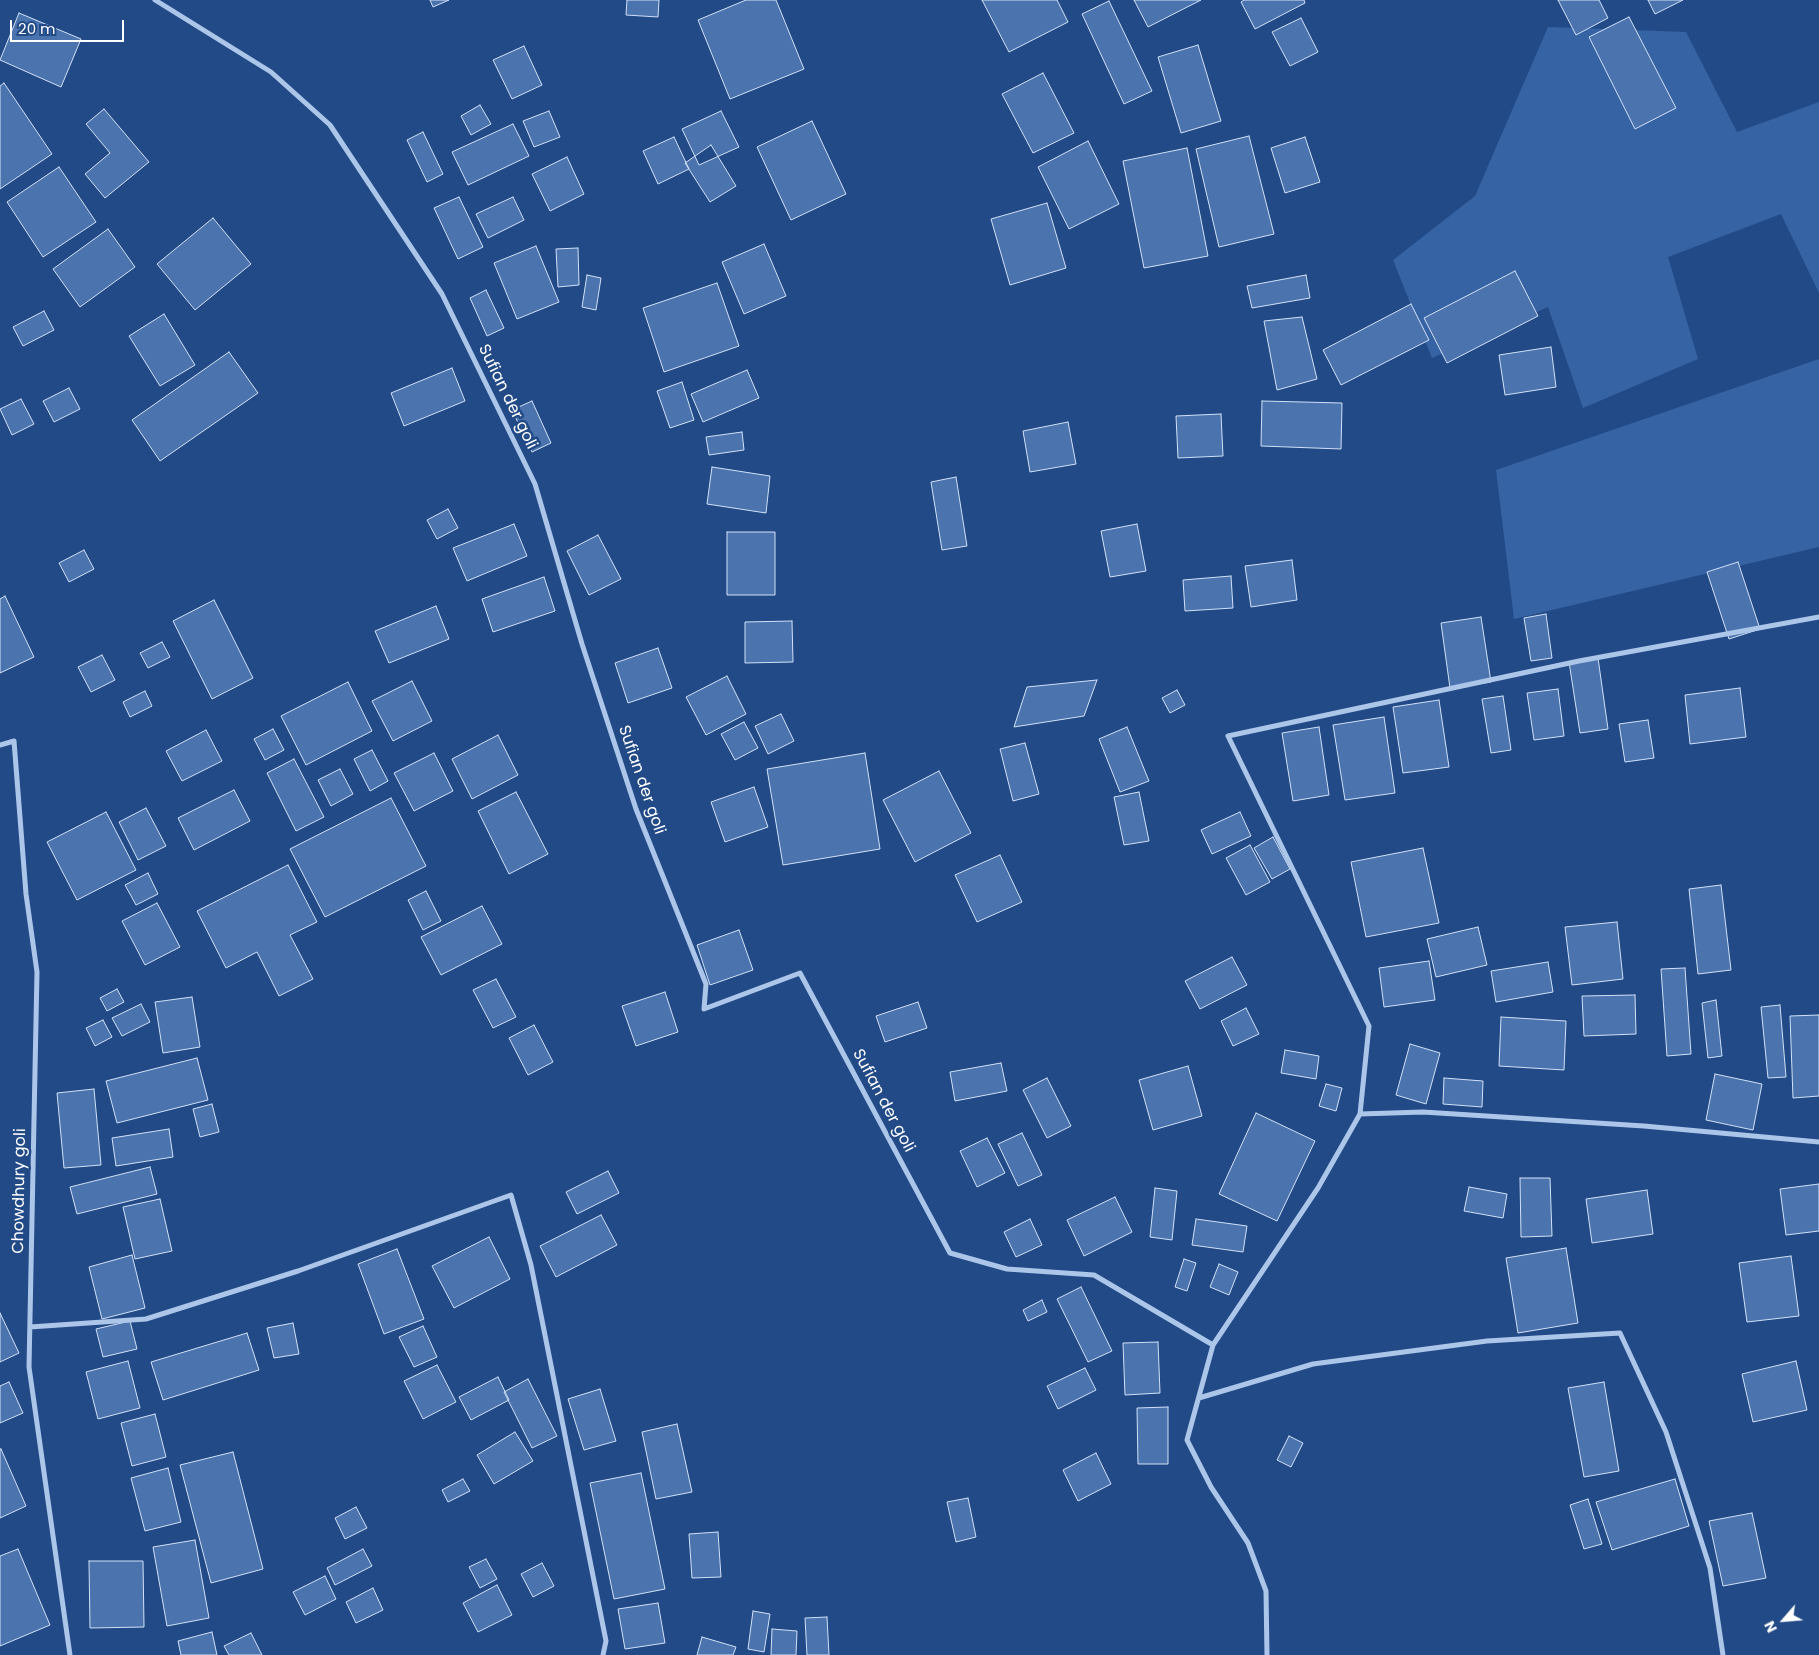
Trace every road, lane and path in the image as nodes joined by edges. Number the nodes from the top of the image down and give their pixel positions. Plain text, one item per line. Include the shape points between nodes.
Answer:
1 (155, 0) edge
2 (1819, 617) edge
3 (0, 745) edge
4 (1360, 1114) junction
5 (1819, 1142) edge
6 (30, 1327) junction
7 (1213, 1344) junction
8 (1199, 1398) junction
9 (70, 1655) edge
10 (603, 1655) edge
11 (1267, 1655) edge
12 (1723, 1655) edge

1 - 7 street, Sufian der goli via 271,72 330,125 442,294 536,484 582,644 636,809 706,984 704,1009 800,973 950,1253 1007,1269 1094,1275
2 - 4 street via 1579,661 1228,736 1369,1026
3 - 6 street, Chowdhury goli via 14,741 26,894 37,972
4 - 5 street via 1423,1112 1644,1126
4 - 7 street via 1318,1188
6 - 9 street, Chowdhury goli via 28,1367
6 - 10 street via 146,1319 298,1271 511,1195 539,1303 606,1641
7 - 8 street
8 - 11 street via 1187,1440 1211,1487 1248,1543 1266,1591
8 - 12 street via 1313,1364 1487,1342 1620,1332 1666,1432 1710,1568

